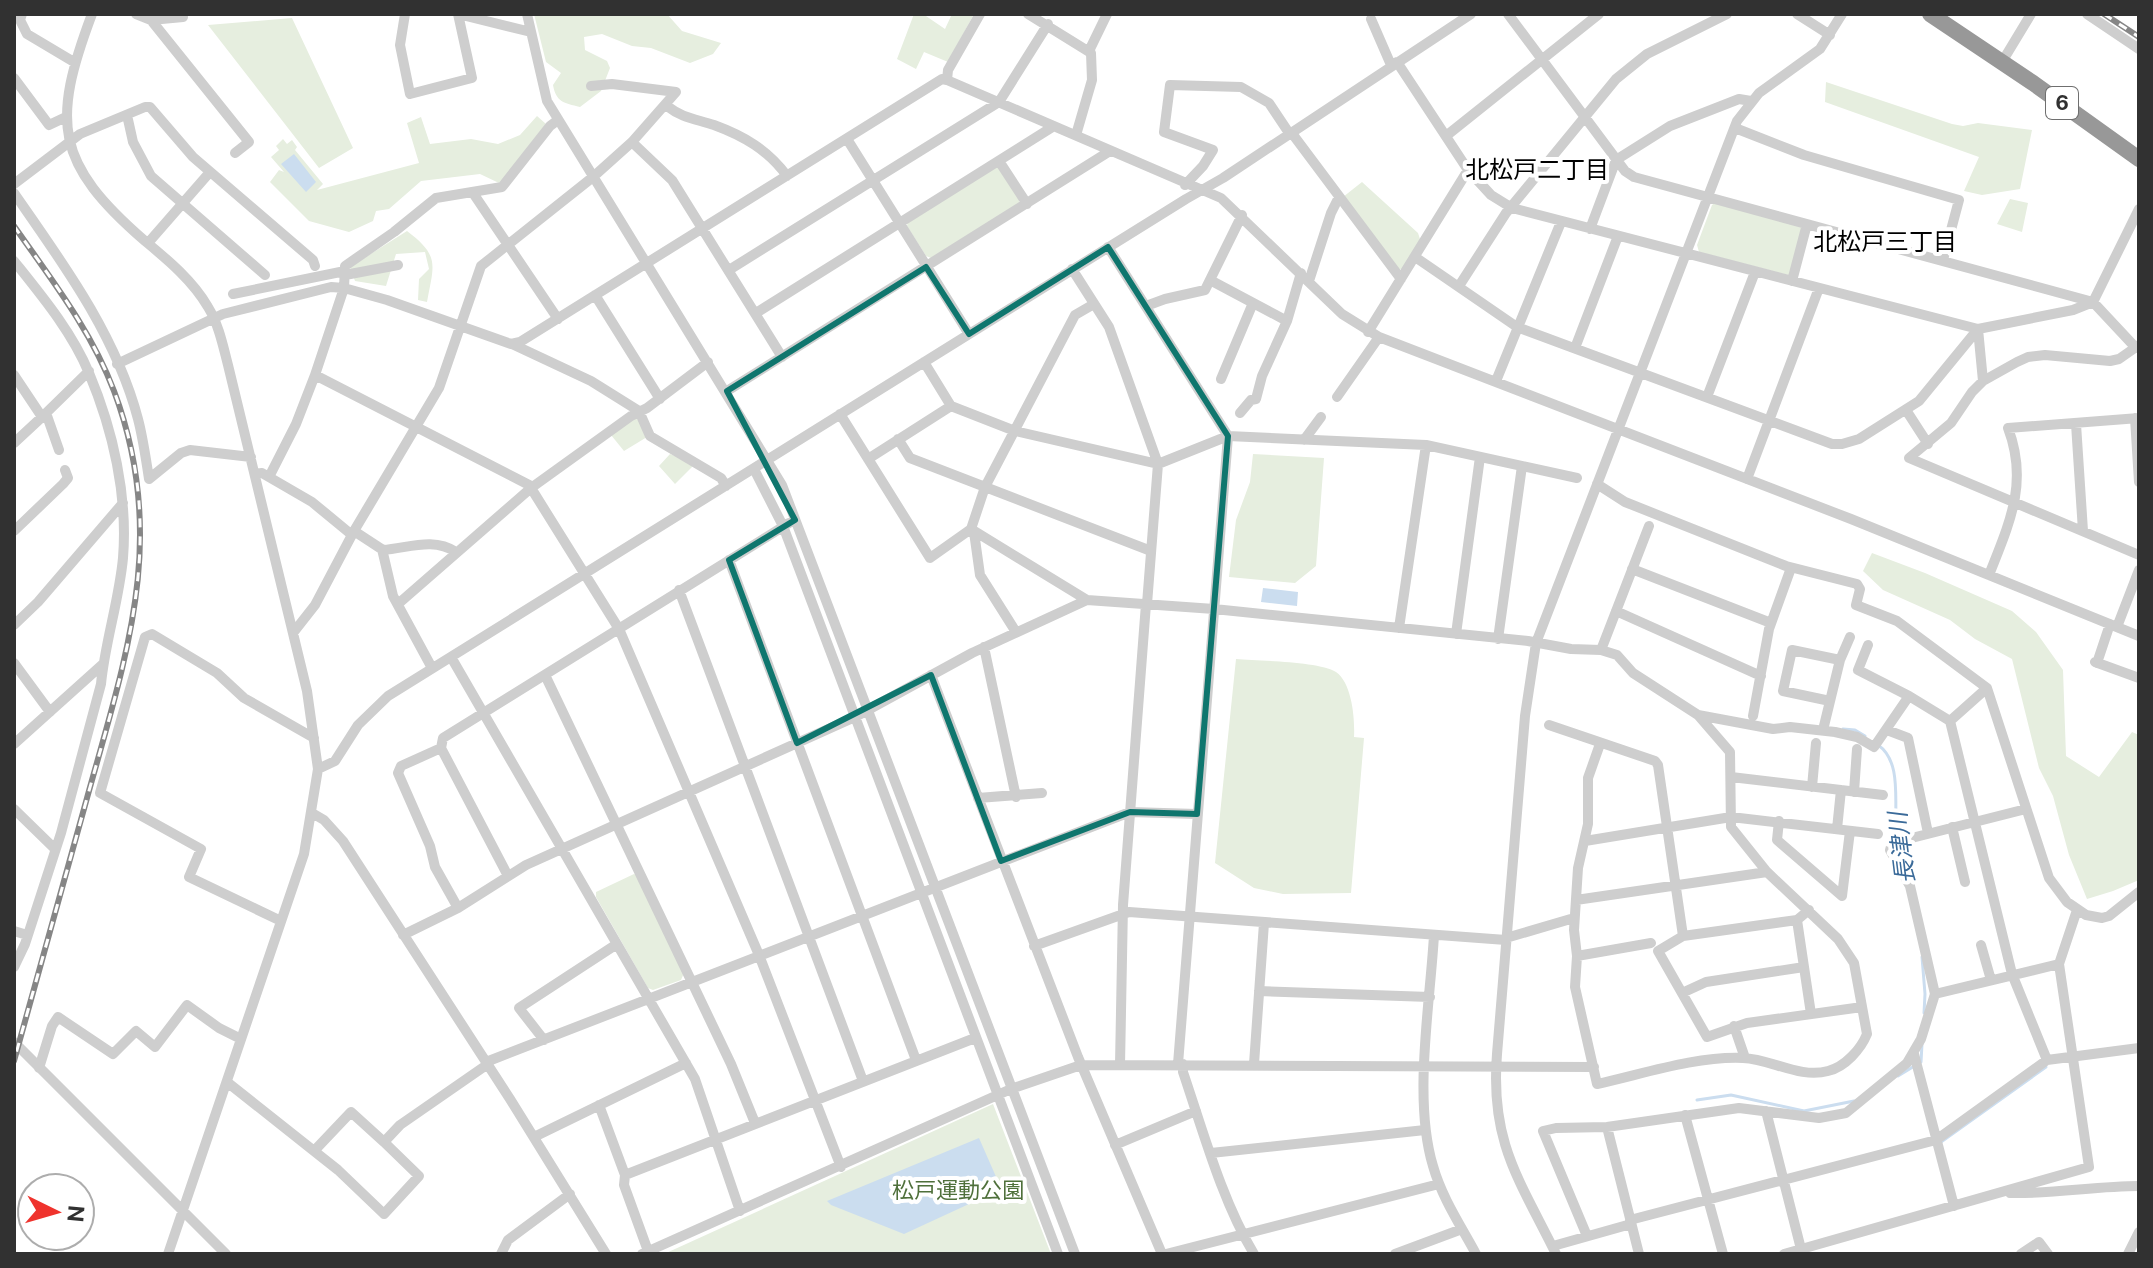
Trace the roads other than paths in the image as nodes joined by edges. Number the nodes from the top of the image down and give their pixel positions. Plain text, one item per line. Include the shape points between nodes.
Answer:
1 (92, 14) edge
2 (136, 14) edge
3 (405, 14) edge
4 (458, 14) edge
5 (527, 14) edge
6 (980, 14) edge
7 (1028, 14) edge
8 (1107, 14) edge
9 (1471, 14) edge
10 (1508, 14) edge
11 (1599, 14) edge
12 (1727, 14) edge
13 (1797, 14) edge
14 (1842, 14) edge
15 (1930, 14) edge
16 (2031, 14) edge
17 (2087, 14) edge
18 (19, 16) edge
19 (183, 17) dead end
20 (156, 18) edge
21 (1371, 19) dead end
22 (1048, 24) junction
23 (531, 32) junction
24 (1830, 35) junction
25 (2139, 49) edge
26 (1089, 51) junction
27 (1541, 59) junction
28 (74, 62) junction
29 (2002, 62) junction
30 (1394, 64) junction
31 (14, 78) edge
32 (947, 80) junction
33 (591, 86) dead end
34 (1751, 101) junction
35 (999, 102) junction
36 (667, 106) junction
37 (127, 115) junction
38 (66, 117) junction
39 (1584, 117) junction
40 (558, 120) junction
41 (1054, 126) junction
42 (1735, 128) junction
43 (1290, 133) junction
44 (1076, 135) junction
45 (1446, 136) junction
46 (847, 139) junction
47 (70, 140) junction
48 (632, 142) junction
49 (1110, 151) junction
50 (235, 153) dead end
51 (2139, 159) edge
52 (1616, 160) junction
53 (999, 161) junction
54 (1468, 170) junction
55 (210, 172) junction
56 (787, 176) junction
57 (593, 177) junction
58 (873, 180) junction
59 (14, 184) edge
60 (1185, 185) junction
61 (1203, 189) junction
62 (14, 193) edge
63 (473, 193) junction
64 (1339, 197) junction
65 (1708, 197) junction
66 (181, 203) junction
67 (1027, 204) junction
68 (1512, 208) junction
69 (2139, 209) edge
70 (1242, 215) junction
71 (1561, 222) junction
72 (899, 223) junction
73 (1807, 224) junction
74 (703, 229) junction
75 (1590, 229) junction
76 (1618, 236) junction
77 (148, 243) junction
78 (508, 244) junction
79 (1108, 247) junction
80 (1686, 254) junction
81 (1415, 257) junction
82 (1943, 260) junction
83 (14, 261) edge
84 (647, 264) junction
85 (398, 265) dead end
86 (315, 266) dead end
87 (926, 267) junction
88 (1072, 269) junction
89 (729, 270) junction
90 (1755, 272) junction
91 (345, 273) junction
92 (265, 275) dead end
93 (1305, 277) junction
94 (1401, 279) junction
95 (1210, 280) junction
96 (1792, 281) junction
97 (1459, 286) junction
98 (344, 288) junction
99 (1819, 288) junction
100 (233, 294) dead end
101 (595, 295) junction
102 (2093, 302) junction
103 (1253, 303) junction
104 (1094, 304) junction
105 (1146, 306) junction
106 (756, 313) junction
107 (213, 317) junction
108 (558, 319) junction
109 (1287, 321) junction
110 (460, 326) junction
111 (1517, 327) junction
112 (1978, 329) junction
113 (1368, 332) junction
114 (969, 334) junction
115 (1379, 337) junction
116 (511, 344) junction
117 (2137, 347) edge
118 (1575, 348) junction
119 (782, 357) junction
120 (708, 362) junction
121 (924, 362) junction
122 (117, 364) junction
123 (89, 371) junction
124 (1641, 373) junction
125 (14, 375) edge
126 (315, 375) junction
127 (1221, 379) dead end
128 (1496, 381) junction
129 (1983, 381) junction
130 (727, 391) junction
131 (1337, 397) dead end
132 (1707, 397) junction
133 (660, 399) junction
134 (951, 406) junction
135 (1906, 410) junction
136 (639, 411) junction
137 (1240, 413) dead end
138 (840, 414) junction
139 (44, 415) junction
140 (1321, 417) dead end
141 (2137, 418) edge
142 (1770, 421) junction
143 (2076, 424) junction
144 (417, 427) junction
145 (1620, 428) junction
146 (1015, 431) junction
147 (1228, 436) junction
148 (898, 439) junction
149 (1304, 440) junction
150 (14, 443) edge
151 (1928, 444) junction
152 (1426, 445) junction
153 (59, 450) dead end
154 (251, 457) junction
155 (1480, 457) junction
156 (868, 459) junction
157 (768, 460) junction
158 (1158, 464) junction
159 (1522, 466) junction
160 (754, 469) junction
161 (65, 470) dead end
162 (255, 474) junction
163 (269, 477) junction
164 (1577, 478) dead end
165 (1747, 479) junction
166 (2139, 482) edge
167 (1597, 484) junction
168 (726, 486) junction
169 (985, 487) junction
170 (532, 488) junction
171 (123, 503) junction
172 (2016, 504) junction
173 (795, 520) junction
174 (783, 526) junction
175 (1649, 526) dead end
176 (972, 530) junction
177 (14, 531) edge
178 (2083, 531) junction
179 (353, 533) junction
180 (382, 549) junction
181 (1151, 551) junction
182 (456, 552) junction
183 (2139, 555) edge
184 (729, 560) junction
185 (1791, 568) junction
186 (1632, 569) junction
187 (2139, 570) edge
188 (584, 574) junction
189 (1989, 575) junction
190 (679, 590) junction
191 (1087, 600) junction
192 (398, 604) junction
193 (1147, 604) junction
194 (1214, 609) junction
195 (1616, 611) junction
196 (1771, 623) junction
197 (14, 625) edge
198 (2114, 626) junction
199 (1399, 628) junction
200 (619, 629) junction
201 (1016, 632) junction
202 (293, 633) junction
203 (1456, 634) junction
204 (2139, 636) edge
205 (1850, 637) dead end
206 (1498, 639) junction
207 (1536, 643) junction
208 (1868, 645) dead end
209 (984, 647) junction
210 (1601, 650) junction
211 (451, 657) junction
212 (1840, 660) junction
213 (14, 663) edge
214 (103, 664) junction
215 (432, 668) junction
216 (545, 675) junction
217 (931, 675) junction
218 (1761, 676) junction
219 (2139, 678) edge
220 (1987, 688) junction
221 (1909, 696) junction
222 (1830, 701) junction
223 (868, 711) junction
224 (50, 712) junction
225 (485, 712) junction
226 (1698, 715) junction
227 (1753, 716) dead end
228 (855, 717) junction
229 (1950, 721) junction
230 (1549, 725) dead end
231 (1823, 730) junction
232 (1887, 730) junction
233 (314, 738) junction
234 (797, 743) junction
235 (1816, 743) dead end
236 (14, 744) edge
237 (1600, 744) junction
238 (441, 748) junction
239 (1857, 749) dead end
240 (745, 767) junction
241 (318, 769) junction
242 (1731, 777) junction
243 (1812, 787) junction
244 (1841, 790) junction
245 (688, 792) junction
246 (1854, 792) junction
247 (1042, 793) dead end
248 (1883, 795) dead end
249 (1016, 797) junction
250 (978, 798) junction
251 (2026, 809) junction
252 (15, 810) edge
253 (1130, 812) junction
254 (312, 813) junction
255 (1197, 814) junction
256 (1731, 817) junction
257 (1779, 821) junction
258 (1976, 822) junction
259 (616, 825) junction
260 (1952, 827) junction
261 (1668, 828) junction
262 (1837, 829) junction
263 (1850, 831) junction
264 (1928, 833) junction
265 (1878, 834) dead end
266 (1585, 841) junction
267 (564, 848) junction
268 (55, 849) junction
269 (1001, 861) junction
270 (1767, 872) junction
271 (508, 876) junction
272 (1965, 882) dead end
273 (1676, 884) junction
274 (935, 886) junction
275 (922, 892) junction
276 (2139, 892) edge
277 (1576, 900) junction
278 (458, 908) junction
279 (1809, 910) junction
280 (2077, 910) junction
281 (1123, 914) junction
282 (862, 915) junction
283 (1189, 916) junction
284 (1574, 918) junction
285 (1797, 920) junction
286 (281, 921) junction
287 (1264, 923) junction
288 (14, 931) edge
289 (27, 935) junction
290 (403, 935) junction
291 (1434, 935) junction
292 (809, 936) junction
293 (1683, 936) junction
294 (1506, 939) junction
295 (1651, 943) dead end
296 (617, 944) junction
297 (1981, 945) dead end
298 (1034, 946) junction
299 (759, 955) junction
300 (1577, 956) junction
301 (2059, 964) junction
302 (14, 967) edge
303 (1804, 967) junction
304 (2012, 974) junction
305 (1991, 980) junction
306 (691, 982) junction
307 (1259, 991) junction
308 (1682, 993) junction
309 (1935, 994) junction
310 (1430, 997) junction
311 (649, 998) junction
312 (1862, 1007) junction
313 (1811, 1014) junction
314 (987, 1025) junction
315 (1734, 1026) junction
316 (974, 1034) junction
317 (241, 1039) junction
318 (544, 1040) junction
319 (14, 1042) edge
320 (2139, 1048) edge
321 (1914, 1054) junction
322 (2074, 1057) junction
323 (1745, 1058) junction
324 (916, 1060) junction
325 (2047, 1060) junction
326 (487, 1063) junction
327 (686, 1063) junction
328 (1180, 1064) junction
329 (1254, 1064) junction
330 (1081, 1065) junction
331 (1120, 1065) junction
332 (1425, 1065) junction
333 (1496, 1066) junction
334 (1594, 1067) junction
335 (39, 1068) junction
336 (863, 1081) junction
337 (227, 1082) junction
338 (1011, 1089) junction
339 (998, 1096) junction
340 (815, 1100) junction
341 (599, 1105) junction
342 (1196, 1111) junction
343 (1766, 1111) junction
344 (1685, 1115) junction
345 (755, 1123) junction
346 (1607, 1127) junction
347 (1425, 1130) junction
348 (534, 1137) junction
349 (716, 1140) junction
350 (1936, 1140) junction
351 (384, 1142) junction
352 (1115, 1145) junction
353 (314, 1151) junction
354 (1211, 1153) junction
355 (841, 1167) junction
356 (625, 1175) junction
357 (1784, 1179) junction
358 (2139, 1180) edge
359 (1439, 1184) junction
360 (2139, 1186) edge
361 (2104, 1187) junction
362 (2000, 1193) junction
363 (570, 1194) junction
364 (1708, 1200) junction
365 (1954, 1206) junction
366 (183, 1210) junction
367 (740, 1211) junction
368 (1631, 1222) junction
369 (1462, 1229) junction
370 (2139, 1232) edge
371 (1242, 1234) junction
372 (1587, 1236) junction
373 (1554, 1250) edge
374 (1801, 1251) edge
375 (645, 1253) edge
376 (168, 1254) edge
377 (226, 1254) edge
378 (501, 1254) edge
379 (606, 1254) edge
380 (1058, 1254) edge
381 (1075, 1254) edge
382 (1164, 1254) edge
383 (1254, 1254) edge
384 (1395, 1254) edge
385 (1476, 1254) edge
386 (1639, 1254) edge
387 (1723, 1254) edge
388 (1784, 1254) edge
389 (2021, 1254) edge
390 (2048, 1254) edge
391 (2128, 1254) edge

1 - 28 street
2 - 20 street
3 - 4 street via 400,45 410,94 472,78
4 - 23 street
5 - 23 street
6 - 32 street
7 - 22 street
8 - 26 street
9 - 30 street
10 - 27 street
11 - 27 street
12 - 39 street via 1647,54 1616,79
13 - 24 street
14 - 24 street
15 - 29 highway, 6
16 - 29 street
17 - 25 street
18 - 28 street via 27,34
19 - 20 street
20 - 50 street via 249,142
21 - 30 street
22 - 26 street
22 - 35 street
23 - 40 street via 547,101
24 - 34 street via 1809,59
26 - 44 street via 1092,80
27 - 39 street
27 - 45 street
28 - 38 street
29 - 51 highway, 6
30 - 43 street
30 - 45 street
31 - 38 street via 49,125
32 - 35 street
32 - 46 street
33 - 36 street via 676,92
34 - 42 street
34 - 52 street via 1739,99 1670,126
35 - 41 street
35 - 58 street
36 - 48 street
36 - 56 street via 758,144
37 - 47 street
37 - 55 street via 145,107 153,110
37 - 66 street via 145,168
38 - 47 street
39 - 52 street
39 - 68 street
40 - 57 street
40 - 63 street via 502,187
41 - 44 street
41 - 53 street
42 - 65 street
42 - 82 street via 1804,155 1959,200
43 - 60 street via 1269,103 1241,87 1170,85 1164,132 1213,150
43 - 61 street
43 - 64 street
44 - 49 street
45 - 54 street
46 - 56 street
46 - 58 street
47 - 59 street
47 - 77 street via 91,188
48 - 57 street
48 - 74 street via 672,180
49 - 60 street
49 - 67 street
52 - 65 street via 1634,177
52 - 75 street
53 - 67 street
53 - 72 street
54 - 68 street
54 - 81 street
55 - 66 street
55 - 86 street
56 - 74 street
57 - 78 street
57 - 84 street
58 - 72 street
58 - 89 street
60 - 61 street
61 - 70 street
61 - 79 street
62 - 122 street via 82,293
63 - 78 street
63 - 91 street via 436,198 345,266
64 - 93 street
64 - 94 street
65 - 73 street
65 - 80 street
66 - 77 street
66 - 92 street
67 - 87 street
68 - 71 street
68 - 97 street
69 - 102 street
70 - 93 street
70 - 95 street
71 - 75 street
71 - 111 street
72 - 87 street
72 - 106 street
73 - 82 street
73 - 96 street
74 - 84 street
74 - 89 street
75 - 76 street
76 - 80 street
76 - 118 street
77 - 107 street via 195,287
78 - 108 street
78 - 110 street via 481,266
79 - 88 street
79 - 105 street
80 - 90 street
80 - 124 street
81 - 94 street
81 - 97 street
82 - 102 street
83 - 123 street
84 - 101 street
84 - 120 street
85 - 91 street
87 - 114 street
87 - 119 street
88 - 104 street
88 - 114 street
89 - 106 street
90 - 96 street
90 - 132 street
91 - 98 street
91 - 100 street
93 - 109 street
93 - 113 street
94 - 113 street
95 - 103 street
95 - 105 street via 1205,290
96 - 99 street
97 - 111 street
98 - 107 street
98 - 110 street
98 - 126 street
99 - 112 street
99 - 142 street
101 - 108 street
101 - 133 street
102 - 112 street
102 - 117 street
103 - 109 street
103 - 127 street
104 - 146 street via 1075,315
104 - 158 street via 1109,327
105 - 147 street
106 - 119 street
107 - 122 street
107 - 154 street
108 - 116 street
109 - 137 street via 1256,399
110 - 116 street
110 - 144 street via 439,388
111 - 118 street
111 - 128 street
112 - 129 street
112 - 135 street
113 - 115 street
114 - 121 street
115 - 128 street
115 - 131 street
116 - 136 street via 591,381
117 - 129 street via 2110,361 2028,357
118 - 124 street
119 - 130 street
120 - 130 street
120 - 133 street
121 - 134 street
121 - 138 street
122 - 154 street via 137,417 149,479 190,450
123 - 139 street
123 - 171 street via 108,425
124 - 132 street
124 - 145 street
125 - 139 street
126 - 144 street
126 - 163 street
128 - 145 street
129 - 151 street
130 - 157 street
132 - 142 street
133 - 136 street
134 - 146 street
134 - 148 street
135 - 142 street via 1842,444
135 - 151 street
136 - 168 street via 650,436
136 - 170 street
138 - 156 street
138 - 157 street
139 - 150 street
139 - 153 street
140 - 149 street
141 - 143 street
141 - 166 street
142 - 165 street
143 - 172 street via 2008,428 2015,449
143 - 178 street
144 - 170 street
144 - 179 street
145 - 165 street
145 - 167 street
146 - 158 street
146 - 169 street
147 - 149 street
147 - 158 street
147 - 194 street
148 - 156 street
148 - 169 street via 910,458
149 - 152 street
151 - 172 street via 1909,458
152 - 155 street
152 - 199 street
154 - 162 street
155 - 159 street
155 - 203 street
156 - 176 street via 930,558
157 - 160 street
157 - 173 street
158 - 181 street
159 - 164 street
159 - 206 street
160 - 168 street
160 - 174 street
161 - 177 street via 68,478 63,484
162 - 163 street
162 - 202 street
163 - 179 street
165 - 189 street
167 - 185 street via 1625,502
167 - 207 street
168 - 188 street
169 - 176 street
169 - 181 street
170 - 182 street
170 - 188 street
171 - 197 street
171 - 214 street via 118,601
172 - 178 street
172 - 189 street
173 - 174 street
173 - 223 street
174 - 184 street
174 - 228 street
175 - 186 street
176 - 191 street
176 - 201 street via 980,575
178 - 183 street
179 - 180 street
179 - 202 street via 315,605
180 - 182 street via 430,543
180 - 192 street
181 - 193 street
182 - 192 street
184 - 190 street
184 - 234 street
185 - 196 street
185 - 220 street via 1857,584 1856,605 1897,621
186 - 195 street
186 - 196 street
187 - 198 street
188 - 200 street
188 - 211 street
189 - 198 street
190 - 200 street
190 - 240 street
191 - 193 street
191 - 201 street
192 - 215 street
193 - 194 street
193 - 253 street
194 - 199 street
194 - 255 street
195 - 210 street
195 - 218 street
196 - 218 street
198 - 204 street
198 - 219 street via 2095,665
199 - 203 street
200 - 216 street
200 - 245 street
201 - 209 street
202 - 233 street
203 - 206 street
205 - 212 street
206 - 207 street
207 - 210 street
207 - 294 street
208 - 221 street via 1858,670
209 - 217 street
209 - 249 street
210 - 226 street via 1623,659 1633,673
211 - 215 street
211 - 225 street
212 - 222 street
212 - 222 street via 1792,650 1783,691
213 - 224 street
214 - 224 street
214 - 268 street
215 - 241 street via 372,710 335,761
216 - 225 street
216 - 259 street
217 - 223 street
217 - 250 street
218 - 227 street
220 - 229 street
220 - 251 street
221 - 229 street
221 - 232 street
222 - 231 street
223 - 228 street
223 - 274 street
224 - 236 street
225 - 238 street via 443,738
225 - 267 street
226 - 231 street via 1773,729
226 - 242 street via 1730,752
228 - 234 street
228 - 275 street
229 - 258 street
230 - 237 street
231 - 232 street via 1857,737 1874,747
232 - 264 street via 1908,738
233 - 241 street
233 - 286 street via 244,698 217,673 152,634 145,637 100,793 201,849 189,877
234 - 240 street
234 - 282 street
235 - 243 street
237 - 261 street via 1655,761
237 - 266 street via 1588,778
238 - 271 street
238 - 278 street via 401,766 398,773 435,867
239 - 246 street
240 - 245 street
240 - 292 street
241 - 254 street
242 - 243 street
242 - 256 street
243 - 244 street
244 - 246 street
244 - 262 street
245 - 259 street
245 - 299 street
246 - 248 street
247 - 249 street
249 - 250 street
250 - 269 street
251 - 258 street
251 - 280 street via 2049,878
252 - 268 street
253 - 255 street
253 - 269 street
253 - 281 street
254 - 286 street
254 - 290 street via 343,841
255 - 283 street
256 - 257 street
256 - 261 street
256 - 270 street via 1731,827
257 - 262 street
257 - 263 street via 1777,840 1842,896
258 - 260 street
258 - 304 street
259 - 267 street
259 - 306 street
260 - 264 street
260 - 272 street
261 - 266 street
261 - 273 street
262 - 263 street
263 - 265 street
264 - 309 street via 1892,843 1890,850 1910,886
266 - 277 street
267 - 271 street
267 - 296 street
268 - 289 street
269 - 274 street
269 - 298 street
270 - 273 street
270 - 279 street
271 - 278 street
273 - 277 street
273 - 293 street
274 - 275 street
274 - 314 street
275 - 282 street
275 - 316 street
276 - 280 street via 2109,916
277 - 284 street
278 - 290 street
279 - 285 street
279 - 312 street via 1854,963
280 - 301 street
281 - 283 street
281 - 298 street
281 - 331 street
282 - 292 street
282 - 324 street
283 - 287 street
283 - 328 street
284 - 294 street
284 - 300 street
285 - 293 street
285 - 303 street
286 - 317 street
287 - 291 street
287 - 307 street
288 - 289 street
289 - 302 street
290 - 326 street
291 - 294 street
291 - 310 street
292 - 299 street
292 - 336 street
293 - 308 street via 1658,951
294 - 333 street
295 - 300 street
296 - 311 street
296 - 318 street via 519,1008
297 - 305 street
298 - 330 street
299 - 306 street
299 - 340 street
300 - 334 street via 1575,987
301 - 304 street
301 - 322 street
303 - 308 street via 1706,982
303 - 313 street
304 - 305 street
304 - 325 street
305 - 309 street
306 - 311 street
306 - 345 street
307 - 310 street
307 - 329 street
308 - 315 street via 1707,1037
309 - 321 street
310 - 332 street
311 - 318 street
311 - 327 street
312 - 313 street
312 - 323 street via 1864,1042 1832,1070 1802,1072
313 - 315 street
314 - 316 street
314 - 338 street
315 - 323 street
316 - 324 street
316 - 339 street
317 - 335 street via 187,1005 155,1047 136,1031 113,1054 58,1017
317 - 337 street
318 - 326 street
319 - 335 street
320 - 322 street
321 - 343 street via 1846,1113 1819,1118
321 - 350 street
322 - 325 street
322 - 362 street via 2089,1167
323 - 334 street via 1597,1084
324 - 336 street
325 - 350 street
326 - 348 street
326 - 351 street
327 - 341 street
327 - 349 street
328 - 329 street
328 - 331 street
328 - 342 street
329 - 332 street
330 - 331 street
330 - 338 street
330 - 352 street
332 - 333 street
332 - 347 street
333 - 334 street
333 - 373 street via 1503,1142
335 - 366 street
336 - 340 street
337 - 353 street
337 - 366 street
338 - 339 street
338 - 381 street
339 - 355 street
339 - 380 street
340 - 345 street
340 - 355 street
341 - 348 street
341 - 356 street
342 - 352 street
342 - 354 street
343 - 344 street via 1739,1108
343 - 357 street
344 - 346 street
344 - 364 street
345 - 349 street
346 - 368 street
346 - 372 street via 1543,1131
347 - 354 street
347 - 359 street
348 - 363 street
349 - 356 street
349 - 367 street
350 - 357 street
350 - 365 street
351 - 353 street via 351,1112
351 - 353 street via 419,1176 384,1214
352 - 382 street
354 - 371 street
355 - 367 street
356 - 375 street
357 - 364 street
357 - 374 street
358 - 361 street
359 - 369 street
359 - 371 street
360 - 361 street
361 - 362 street via 2053,1194
362 - 365 street
363 - 378 street via 508,1240
363 - 379 street
364 - 368 street
364 - 387 street
365 - 374 street
366 - 376 street
366 - 377 street
367 - 375 street
368 - 372 street
368 - 386 street
369 - 384 street
369 - 385 street
370 - 391 street
371 - 382 street
371 - 383 street
372 - 373 street
374 - 388 street
389 - 390 street via 2039,1242

